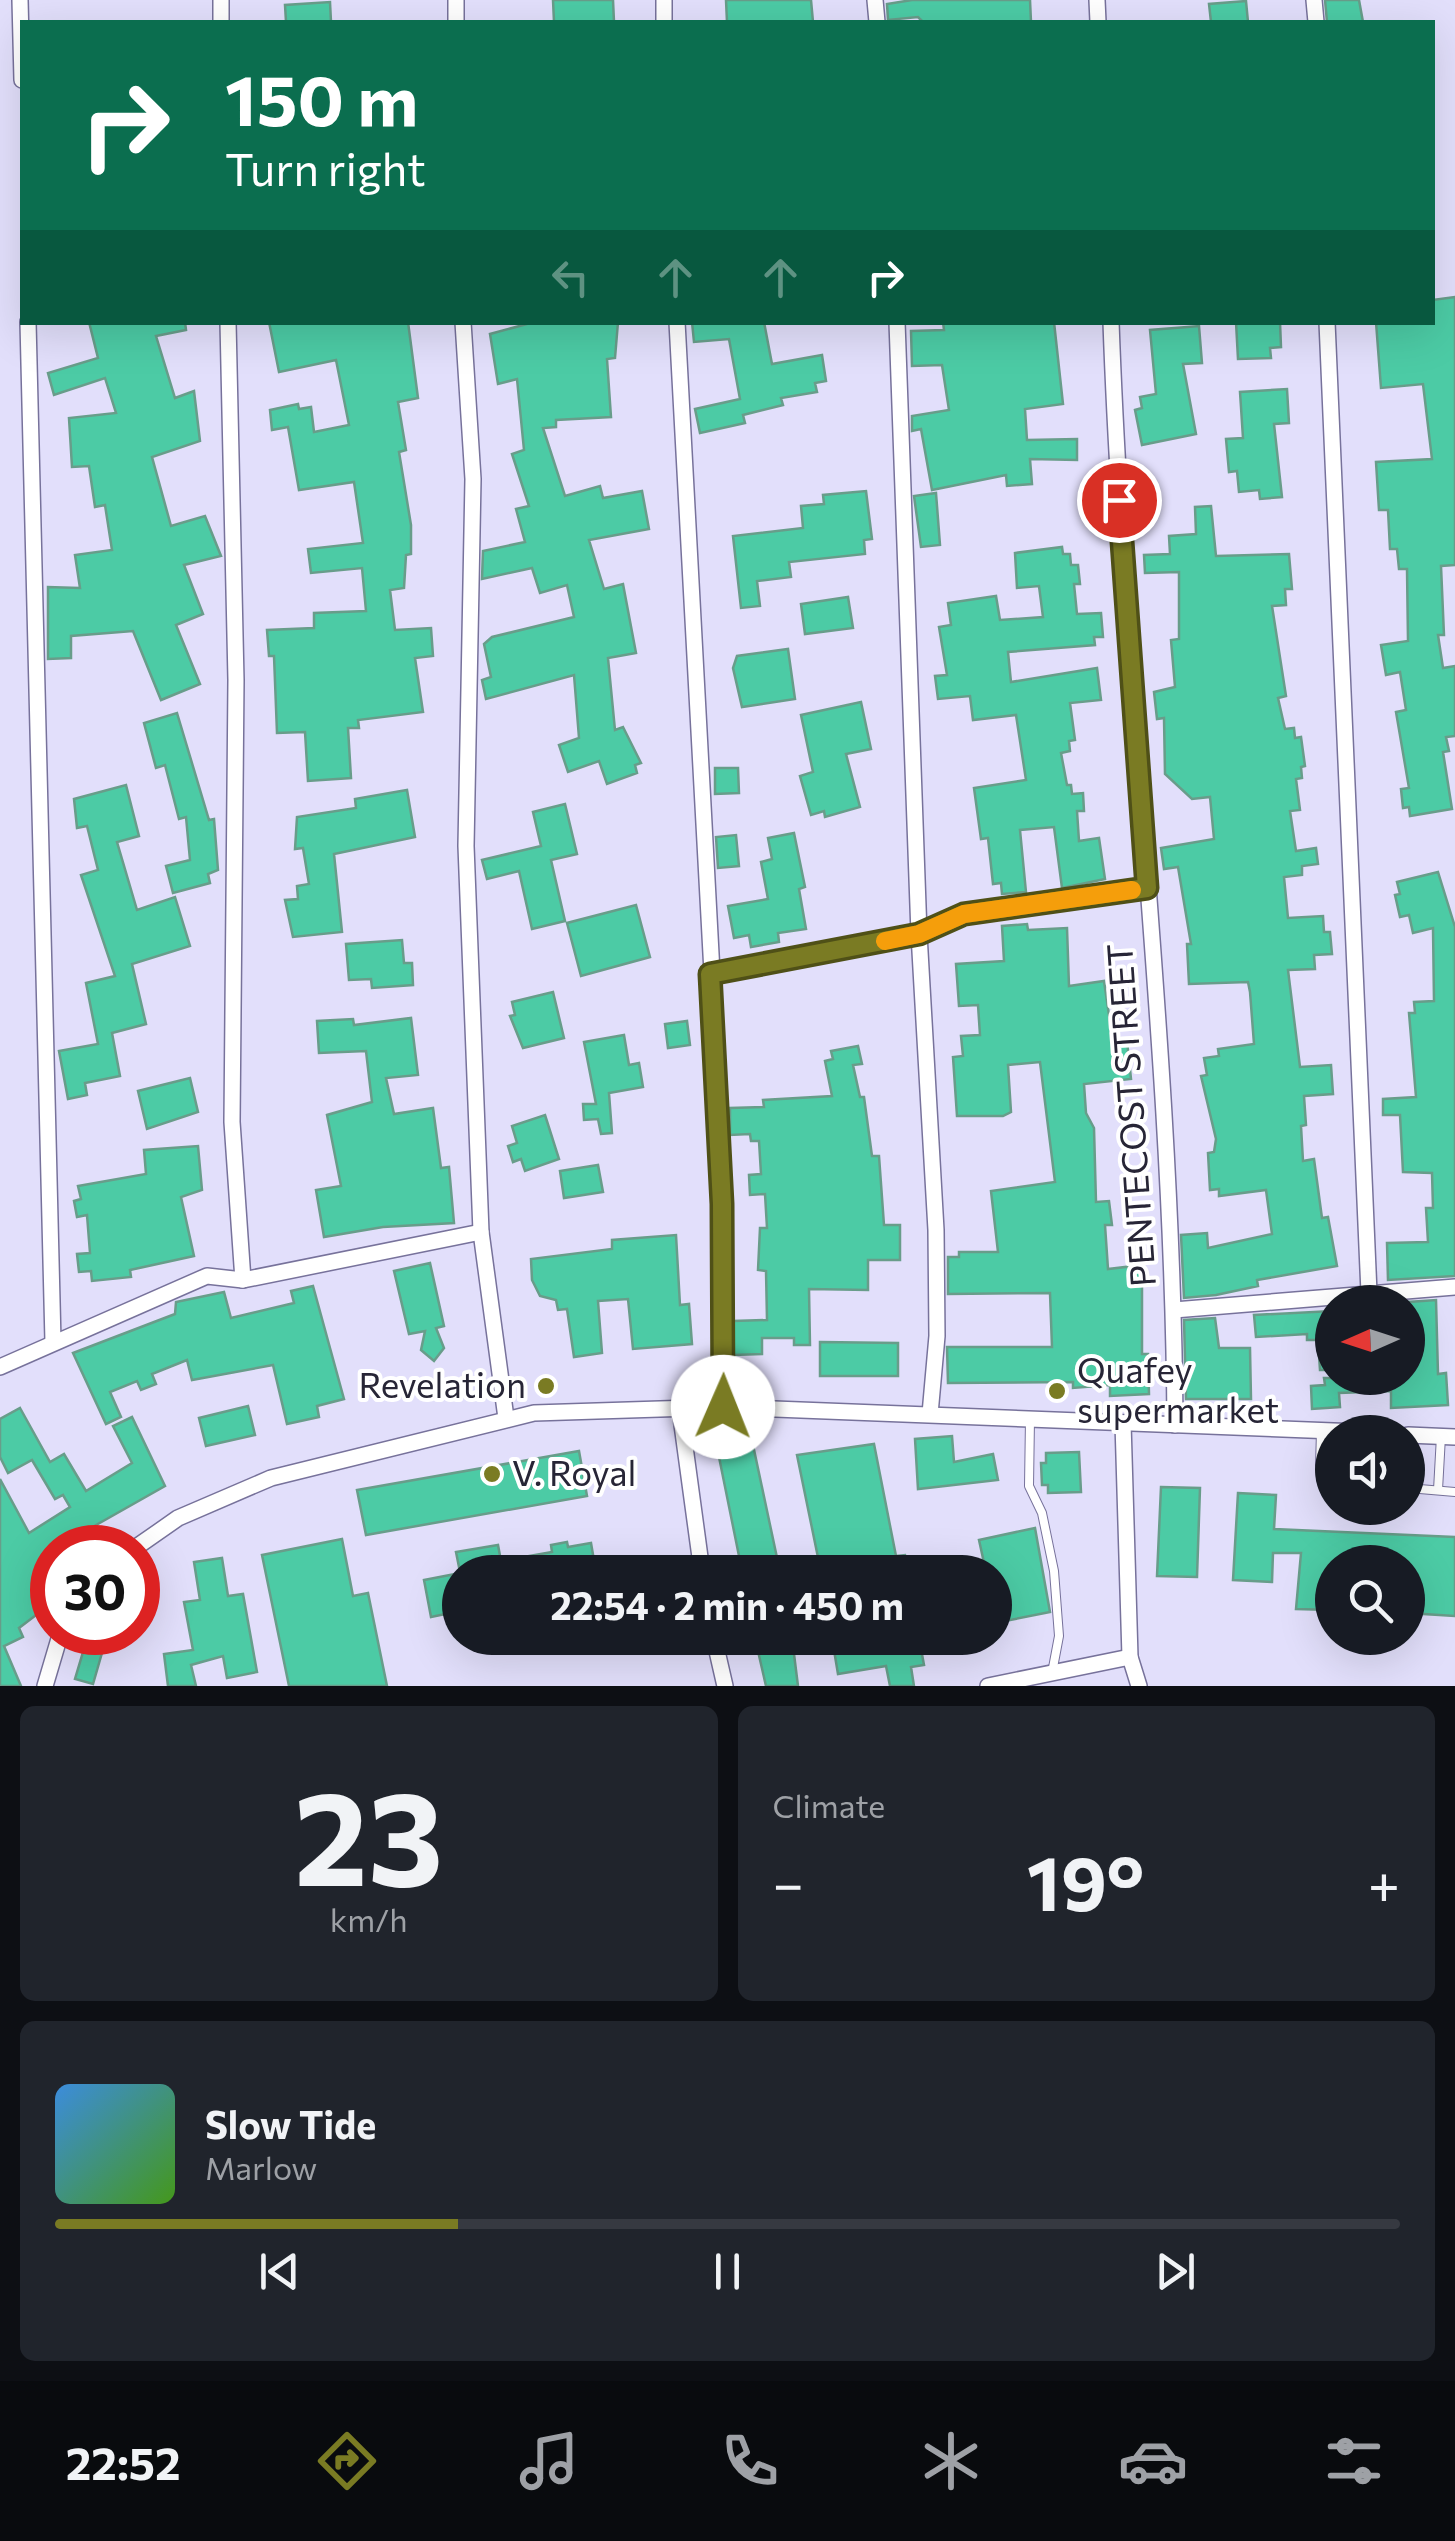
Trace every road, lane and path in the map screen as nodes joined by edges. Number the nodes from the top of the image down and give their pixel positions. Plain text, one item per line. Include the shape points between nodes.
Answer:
1 (28, 325) edge
2 (228, 325) edge
3 (462, 325) edge
4 (677, 325) edge
5 (897, 325) edge
6 (1111, 325) edge
7 (1327, 325) edge
8 (1147, 888) junction
9 (919, 934) junction
10 (710, 974) junction
11 (482, 1232) junction
12 (243, 1280) junction
13 (1369, 1285) edge
14 (1455, 1287) edge
15 (1425, 1289) edge
16 (1315, 1298) edge
17 (1174, 1310) junction
18 (53, 1342) junction
19 (0, 1367) edge
20 (723, 1407) junction
21 (680, 1410) junction
22 (930, 1414) junction
23 (506, 1418) junction
24 (1030, 1418) junction
25 (1124, 1423) junction
26 (1175, 1425) junction
27 (1315, 1431) edge
28 (1448, 1436) edge
29 (1425, 1489) edge
30 (1438, 1490) junction
31 (1455, 1492) edge
32 (160, 1531) edge
33 (700, 1555) edge
34 (54, 1655) edge
35 (718, 1655) edge
36 (1130, 1657) junction
37 (1052, 1673) junction
38 (45, 1686) edge
39 (724, 1686) edge
40 (988, 1686) edge
41 (1139, 1686) edge

1 - 18 street
2 - 12 street via 236,680 232,1122
3 - 11 street via 473,479 466,846
4 - 10 street
5 - 9 street
6 - 8 street, PENTECOST STREET
7 - 13 street
8 - 9 street via 964,914
8 - 17 street, PENTECOST STREET
9 - 10 street
9 - 22 street via 936,1230
10 - 20 street via 722,1204
11 - 12 street
11 - 23 street
12 - 18 street via 207,1276
14 - 15 street
16 - 17 street
17 - 26 street, PENTECOST STREET
18 - 19 street
20 - 21 street
20 - 22 street
21 - 23 street
21 - 33 street
22 - 24 street
23 - 32 street via 271,1478
24 - 25 street
24 - 37 lane via 1029,1486 1054,1571 1059,1636
25 - 26 street
25 - 36 street
26 - 27 street
28 - 30 lane
29 - 30 lane
30 - 31 lane
34 - 38 street
35 - 39 street
36 - 37 street
36 - 41 street
37 - 40 street

